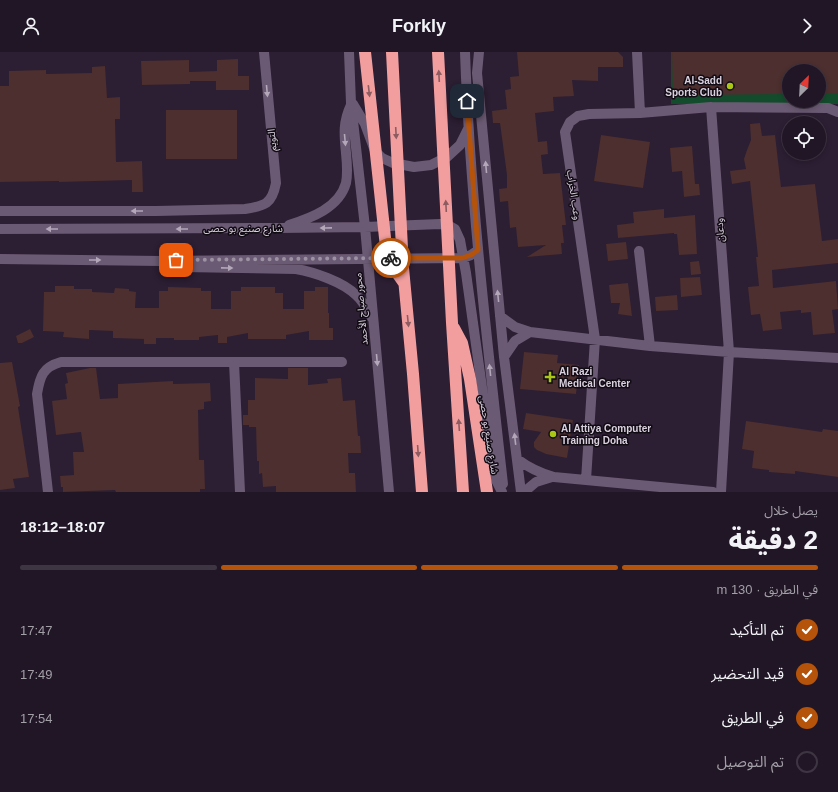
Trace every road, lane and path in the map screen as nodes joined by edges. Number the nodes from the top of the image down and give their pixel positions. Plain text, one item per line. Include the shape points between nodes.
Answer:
1 (264, 52) edge
2 (349, 52) edge
3 (366, 52) edge
4 (392, 52) edge
5 (438, 52) edge
6 (465, 52) edge
7 (636, 52) edge
8 (479, 54) edge
9 (351, 103) junction
10 (711, 107) junction
11 (838, 112) edge
12 (640, 113) junction
13 (468, 128) junction
14 (246, 209) joint
15 (0, 211) edge
16 (365, 227) junction
17 (278, 228) junction
18 (0, 229) edge
19 (478, 250) junction
20 (639, 251) dead end
21 (368, 258) junction
22 (462, 258) junction
23 (0, 259) edge
24 (162, 261) junction
25 (404, 282) junction
26 (500, 316) junction
27 (374, 321) junction
28 (452, 323) junction
29 (530, 332) junction
30 (595, 339) junction
31 (650, 346) junction
32 (729, 352) junction
33 (504, 357) junction
34 (838, 358) edge
35 (234, 362) junction
36 (342, 362) dead end
37 (517, 459) junction
38 (554, 477) junction
39 (586, 480) junction
40 (48, 492) edge
41 (240, 492) edge
42 (389, 492) edge
43 (422, 492) edge
44 (463, 492) edge
45 (487, 492) edge
46 (503, 492) edge
47 (521, 492) edge
48 (524, 492) edge
49 (713, 492) edge
50 (720, 492) edge

1 -> 14 street, التويم via 276,182 273,195 268,202 260,207
2 - 9 street, محور صباح الأحمد
3 -> 25 highway via 386,247 393,268
4 -> 25 highway
28 -> 5 highway
6 - 13 street
7 - 12 street
26 -> 8 street via 477,73
9 - 13 street via 365,124 375,151 393,163 414,167 431,165 447,157 460,145
9 - 16 street, محور صباح الأحمد
9 -> 17 street via 344,130 347,169 342,193 321,212 308,219
10 - 11 street, وعب الخراب via 828,108
10 - 12 street, وعب الخراب
10 - 32 street, ودعان
12 - 30 street, وعب الخراب via 578,116 570,122 565,132
13 - 19 street
14 -> 15 street, شارع صنيع بو حصى
16 -> 17 street, شارع صنيع بو حصى
16 - 21 street, محور صباح الأحمد
16 - 22 street, شارع صنيع بو حصى via 448,225 458,233
17 -> 18 street, شارع صنيع بو حصى
19 - 22 street
46 -> 19 street
20 - 31 street
21 - 22 street
21 - 24 street
21 - 27 street, محور صباح الأحمد
22 - 46 street, شارع صنيع بو حصى via 492,459 496,480
23 -> 24 street
24 -> 27 street via 183,268 307,271 347,287 364,302
25 -> 43 highway
26 - 29 street via 515,327
26 - 33 street
27 -> 42 street, محور صباح الأحمد
44 -> 28 highway
28 - 45 highway via 462,343 470,379
29 - 30 street
29 - 33 street via 515,341
30 - 31 street
30 - 39 street, وعب الخراب
31 - 32 street
32 - 34 street
32 - 50 street, ودعان
37 -> 33 street
35 - 36 street
35 - 40 street via 62,362 52,365 39,382 37,394
35 - 41 street
37 - 38 street via 532,470
37 - 47 street
38 - 39 street
38 - 48 street via 536,482
39 - 49 street

